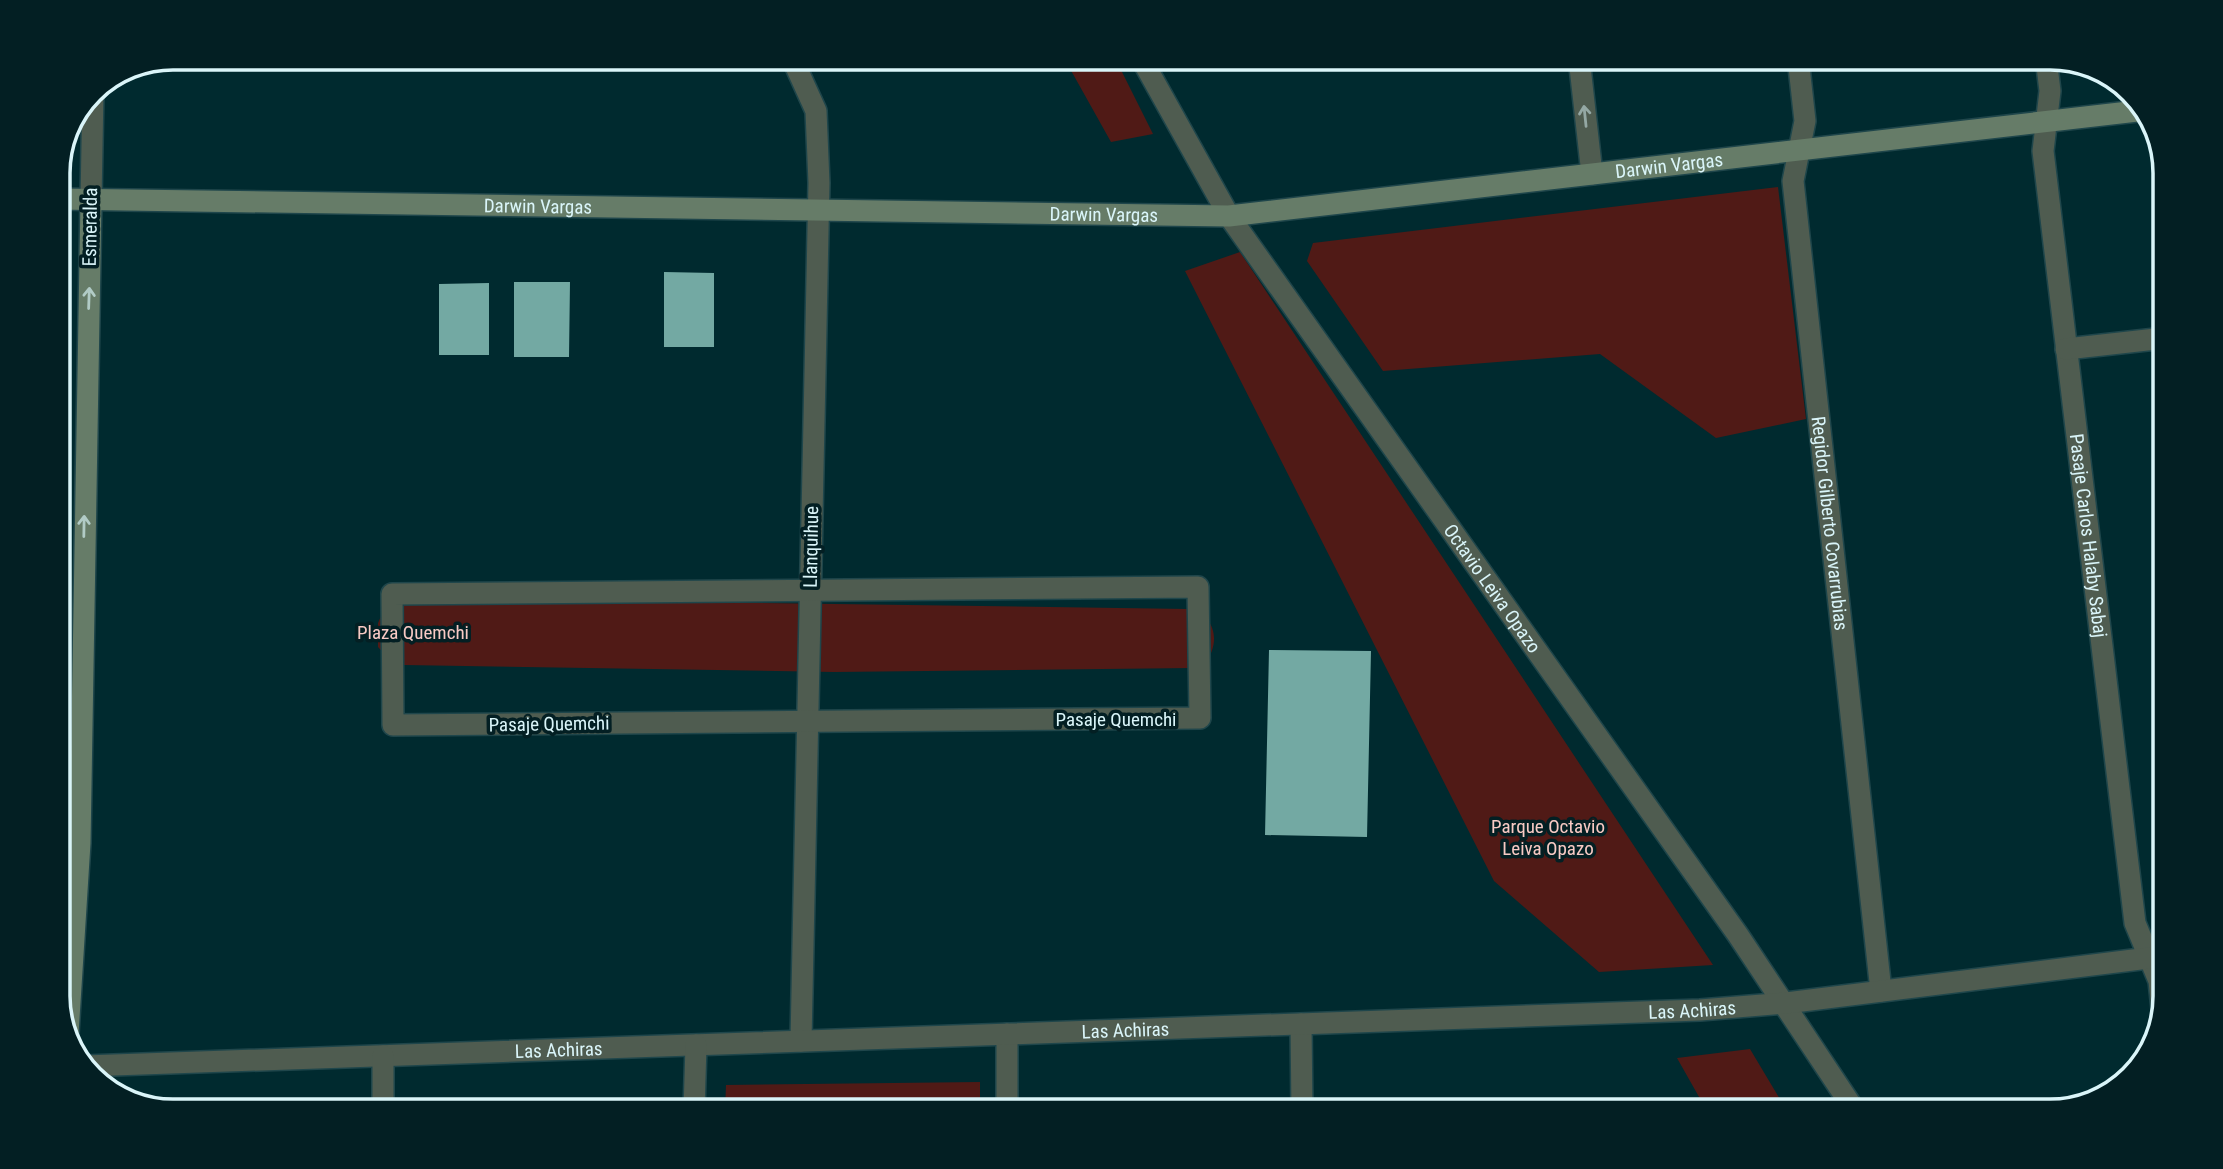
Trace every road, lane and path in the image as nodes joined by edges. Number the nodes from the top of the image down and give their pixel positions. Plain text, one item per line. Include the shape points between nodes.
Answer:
1 (797, 70) edge
2 (1148, 70) edge
3 (1580, 70) edge
4 (1799, 70) edge
5 (2047, 70) edge
6 (93, 108) edge
7 (2132, 112) edge
8 (2046, 121) junction
9 (1799, 150) junction
10 (1592, 174) junction
11 (70, 200) edge
12 (91, 200) junction
13 (819, 211) junction
14 (1229, 216) junction
15 (2153, 339) edge
16 (2066, 349) junction
17 (811, 590) junction
18 (808, 721) junction
19 (2153, 951) edge
20 (2153, 957) edge
21 (1881, 991) junction
22 (70, 1002) edge
23 (1786, 1003) junction
24 (1301, 1024) junction
25 (1007, 1034) junction
26 (801, 1041) junction
27 (696, 1045) junction
28 (383, 1056) junction
29 (98, 1066) edge
30 (383, 1099) edge
31 (694, 1099) edge
32 (1007, 1099) edge
33 (1302, 1099) edge
34 (1847, 1099) edge

1 - 13 street, Llanquihue via 816,111
2 - 14 street, Octavio Leiva Opazo
10 -> 3 street
4 - 9 street, Regidor Gilberto Covarrubias via 1805,121
5 - 8 street, Pasaje Carlos Halaby Sabaj
6 - 12 street, Esmeralda
7 - 8 street, Darwin Vargas
8 - 9 street, Darwin Vargas
8 - 16 street, Pasaje Carlos Halaby Sabaj via 2043,151
9 - 10 street, Darwin Vargas
9 - 21 street, Regidor Gilberto Covarrubias via 1793,181
10 - 14 street, Darwin Vargas
11 - 12 street, Darwin Vargas
12 - 13 street, Darwin Vargas
22 -> 12 street, Esmeralda via 80,843
13 - 14 street, Darwin Vargas
13 - 17 street, Llanquihue
14 - 23 street, Octavio Leiva Opazo
15 - 16 street
16 - 19 street, Pasaje Carlos Halaby Sabaj via 2135,923
17 - 18 street, Llanquihue
17 - 18 street, Pasaje Quemchi via 1198,587 1200,718
17 - 18 street, Pasaje Quemchi via 392,594 393,725
18 - 26 street, Llanquihue
20 - 21 street, Las Achiras
21 - 23 street, Las Achiras
23 - 24 street, Las Achiras
23 - 34 street, Octavio Leiva Opazo
24 - 25 street, Las Achiras
24 - 33 street
25 - 26 street, Las Achiras
25 - 32 street
26 - 27 street, Las Achiras
27 - 28 street, Las Achiras
27 - 31 street
28 - 29 street, Las Achiras
28 - 30 street

